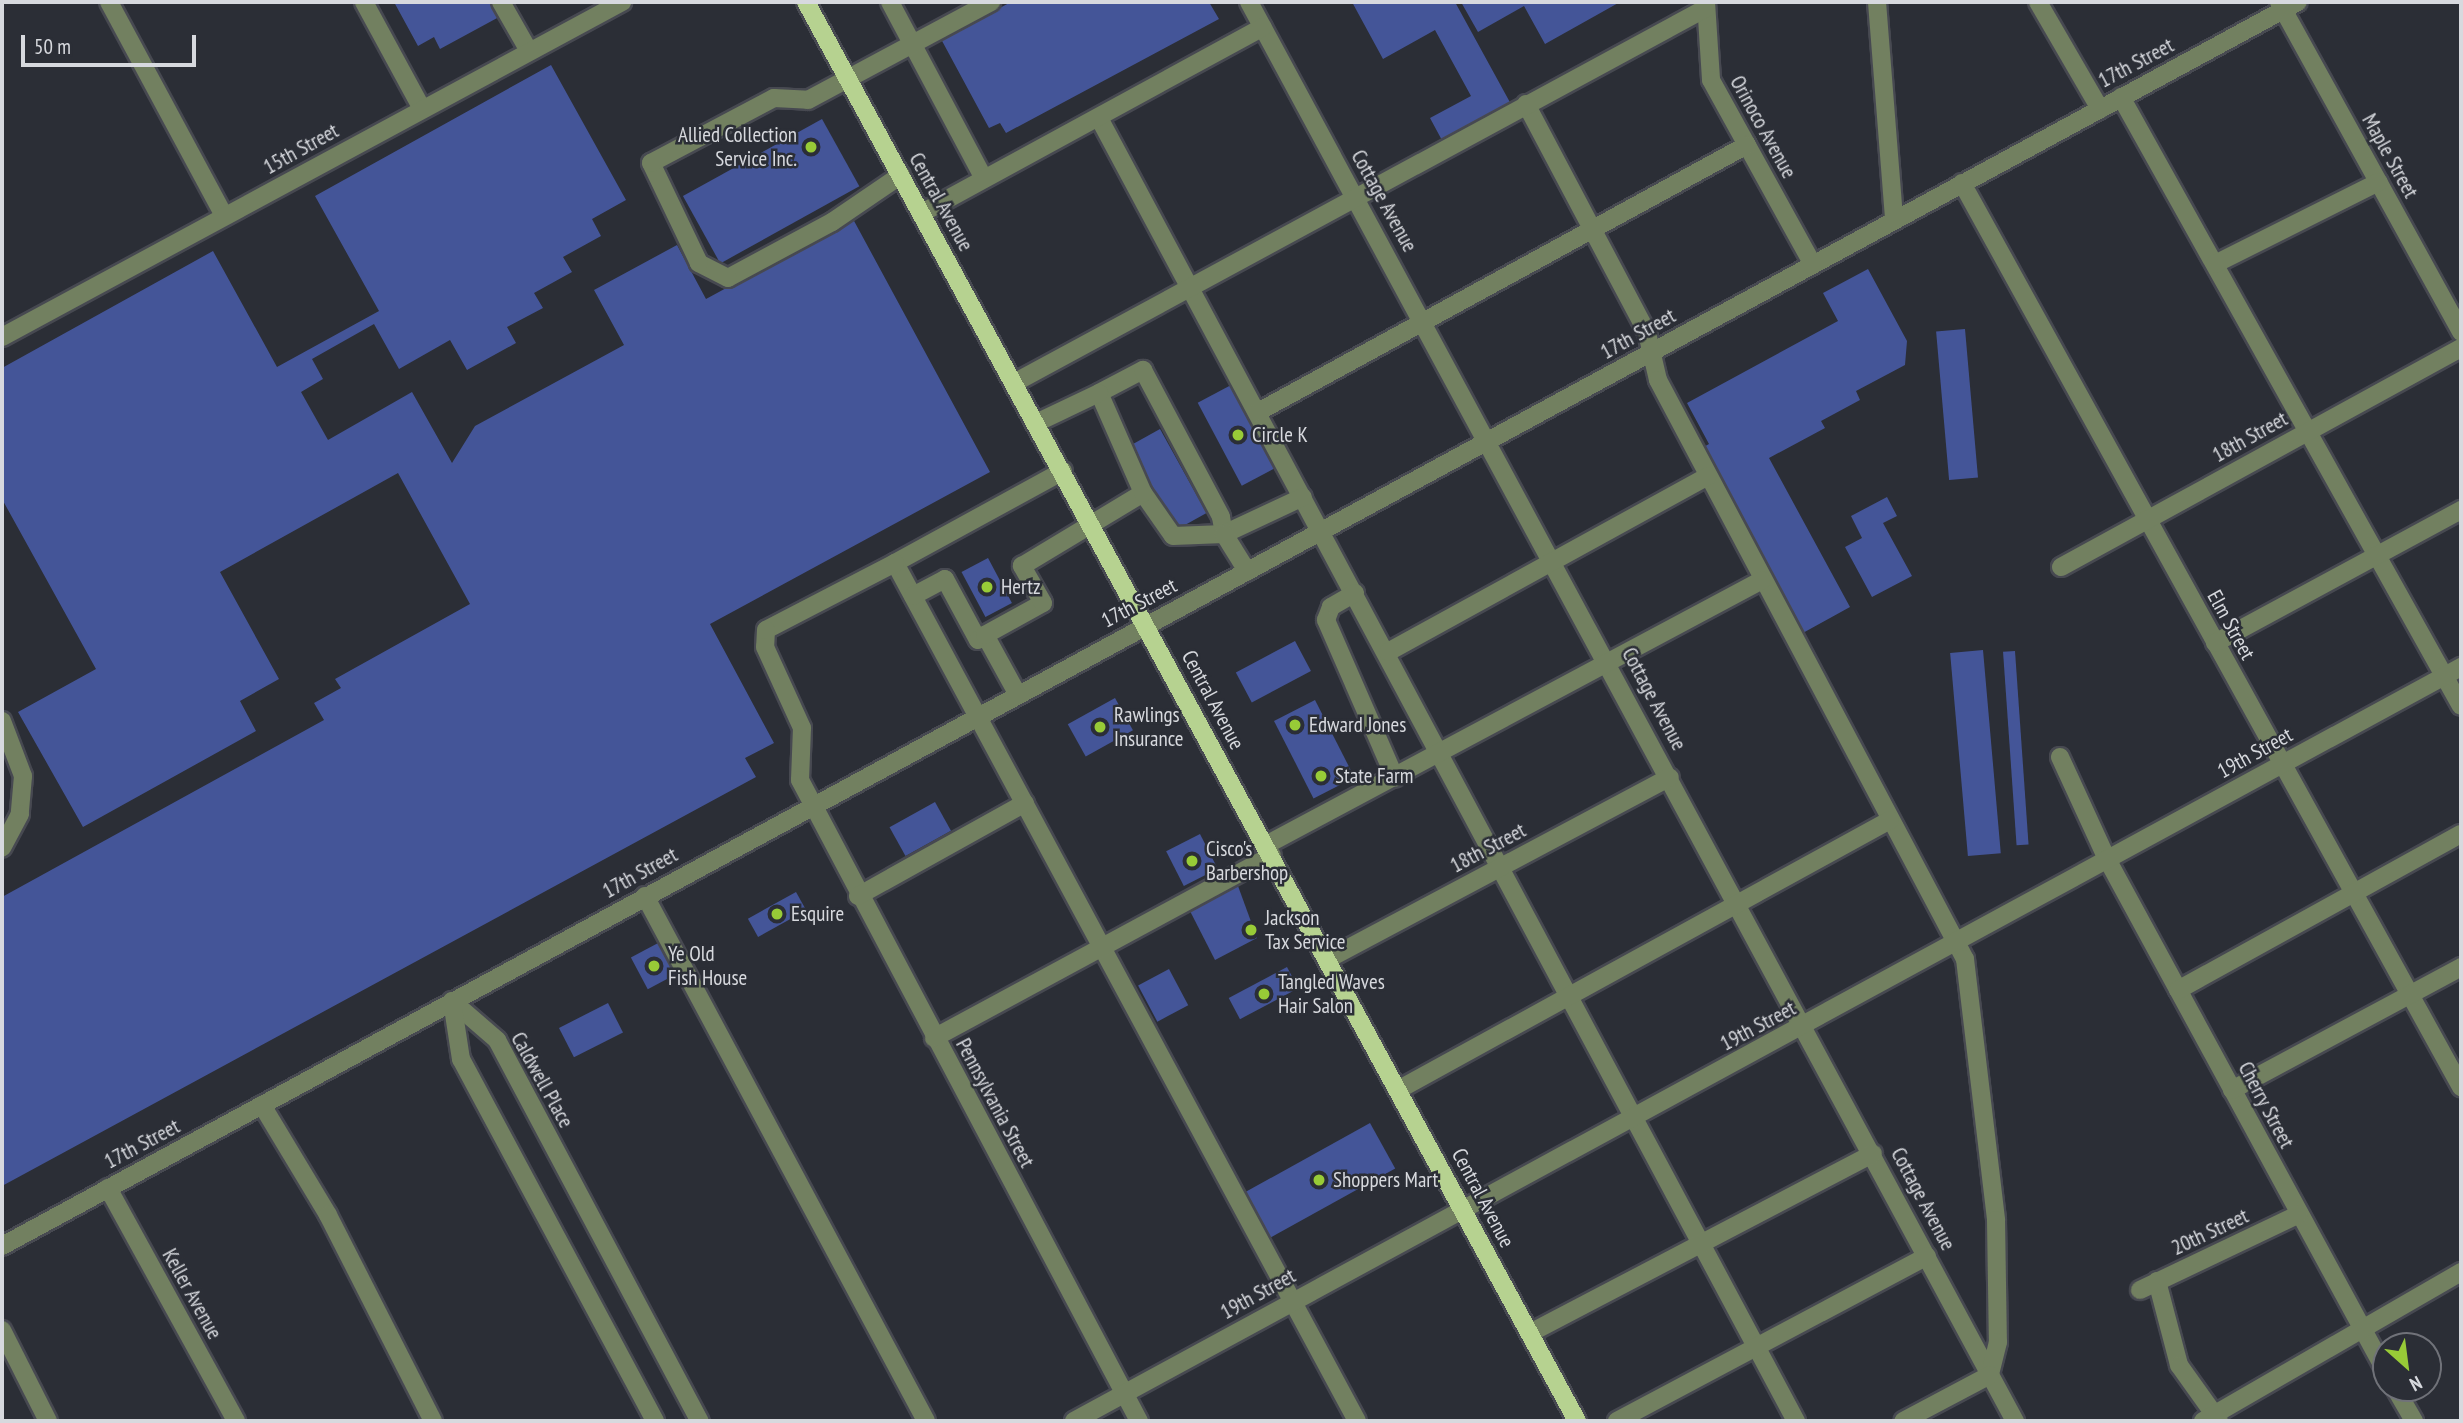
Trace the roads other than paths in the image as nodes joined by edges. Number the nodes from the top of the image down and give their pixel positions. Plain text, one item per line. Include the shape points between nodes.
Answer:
1 (109, 2) edge
2 (364, 2) edge
3 (501, 2) edge
4 (622, 2) edge
5 (806, 2) edge
6 (890, 2) edge
7 (991, 2) edge
8 (1249, 2) edge
9 (1877, 2) edge
10 (2038, 2) edge
11 (2287, 4) edge
12 (1706, 5) edge
13 (1263, 27) junction
14 (912, 44) junction
15 (529, 51) junction
16 (848, 78) junction
17 (2121, 97) junction
18 (1527, 104) junction
19 (422, 109) junction
20 (2101, 109) junction
21 (1099, 118) junction
22 (1747, 145) junction
23 (901, 175) junction
24 (984, 179) junction
25 (2379, 182) junction
26 (1962, 183) junction
27 (1356, 198) junction
28 (922, 213) junction
29 (224, 216) junction
30 (1894, 220) junction
31 (1589, 229) junction
32 (2214, 264) junction
33 (1813, 265) junction
34 (1187, 289) junction
35 (1423, 321) junction
36 (2461, 332) edge
37 (2, 337) edge
38 (2461, 348) edge
39 (1651, 353) junction
40 (1014, 383) junction
41 (1099, 393) junction
42 (1258, 412) junction
43 (1036, 423) junction
44 (2309, 431) junction
45 (1490, 441) junction
46 (1063, 471) junction
47 (1708, 476) junction
48 (1143, 493) junction
49 (1303, 497) junction
50 (2461, 510) edge
51 (2147, 520) junction
52 (1093, 527) junction
53 (1321, 531) junction
54 (1224, 534) junction
55 (2378, 555) junction
56 (1555, 562) junction
57 (895, 563) junction
58 (2061, 566) dead end
59 (1247, 571) junction
60 (1762, 580) junction
61 (1354, 593) junction
62 (913, 596) junction
63 (1147, 625) junction
64 (985, 635) junction
65 (2215, 643) junction
66 (1388, 652) junction
67 (1609, 663) junction
68 (2461, 667) edge
69 (2445, 676) junction
70 (1018, 695) junction
71 (2461, 706) edge
72 (978, 715) junction
73 (2, 721) edge
74 (1442, 753) junction
75 (2060, 757) dead end
76 (2282, 764) junction
77 (1670, 777) junction
78 (1395, 778) junction
79 (1025, 803) junction
80 (810, 806) junction
81 (1890, 820) junction
82 (2461, 834) edge
83 (2, 848) edge
84 (1269, 850) junction
85 (2107, 859) junction
86 (1501, 867) junction
87 (2353, 892) junction
88 (645, 896) junction
89 (858, 896) junction
90 (1737, 899) junction
91 (1955, 943) junction
92 (1102, 945) junction
93 (1328, 959) junction
94 (2461, 967) edge
95 (2178, 990) junction
96 (1571, 992) junction
97 (2409, 993) junction
98 (452, 1001) junction
99 (1805, 1027) junction
100 (934, 1038) junction
101 (2461, 1087) edge
102 (1398, 1090) junction
103 (2232, 1090) junction
104 (262, 1105) junction
105 (1633, 1117) junction
106 (1873, 1154) junction
107 (108, 1188) junction
108 (1462, 1207) junction
109 (2299, 1214) junction
110 (2, 1246) edge
111 (1706, 1246) junction
112 (1927, 1256) junction
113 (2461, 1272) edge
114 (2157, 1281) junction
115 (2140, 1290) dead end
116 (1292, 1301) junction
117 (2362, 1329) junction
118 (2, 1331) edge
119 (1530, 1333) junction
120 (1757, 1345) junction
121 (2372, 1347) edge
122 (1990, 1375) junction
123 (1124, 1394) junction
124 (2403, 1402) edge
125 (2212, 1419) edge
126 (48, 1421) edge
127 (236, 1421) edge
128 (433, 1421) edge
129 (655, 1421) edge
130 (700, 1421) edge
131 (926, 1421) edge
132 (1074, 1421) edge
133 (1139, 1421) edge
134 (1357, 1421) edge
135 (1577, 1421) edge
136 (1617, 1421) edge
137 (1796, 1421) edge
138 (1903, 1421) edge
139 (2015, 1421) edge
140 (2414, 1421) edge

1 - 29 street
2 - 19 street
3 - 15 street
4 - 15 street, 15th Street
5 - 16 main road, Central Avenue
6 - 14 street
7 - 14 street
8 - 13 street, Cottage Avenue
9 - 30 street
10 - 20 street
11 - 17 street, 17th Street
11 - 25 street, Maple Street
12 - 18 street
12 - 22 street, Orinoco Avenue via 1711,80
13 - 21 street
13 - 27 street, Cottage Avenue
14 - 16 street
14 - 24 street
15 - 19 street, 15th Street
16 - 23 main road, Central Avenue
16 - 23 street via 808,100 774,98 651,163 666,205 699,263 728,278 832,222
17 - 20 street, 17th Street
17 - 32 street
18 - 27 street
18 - 31 street
19 - 29 street, 15th Street
20 - 26 street, 17th Street
21 - 24 street
21 - 34 street via 1181,264
22 - 31 street
22 - 33 street, Orinoco Avenue
23 - 28 main road, Central Avenue
24 - 28 street
25 - 32 street
25 - 36 street, Maple Street
26 - 30 street, 17th Street
26 - 51 street, Elm Street
27 - 34 street
27 - 35 street, Cottage Avenue
28 - 40 main road, Central Avenue
29 - 37 street, 15th Street
30 - 33 street, 17th Street
31 - 35 street
31 - 39 street via 1647,333
32 - 44 street
33 - 39 street, 17th Street
34 - 40 street
34 - 42 street
35 - 42 street
35 - 45 street, Cottage Avenue
38 - 44 street, 18th Street
39 - 45 street, 17th Street
39 - 47 street via 1658,380
40 - 43 main road, Central Avenue
41 - 43 street
41 - 48 street
41 - 54 street via 1143,370
42 - 49 street
43 - 46 main road, Central Avenue
44 - 51 street, 18th Street
44 - 55 street
45 - 53 street, 17th Street
45 - 56 street, Cottage Avenue
46 - 52 main road, Central Avenue
46 - 57 street
47 - 56 street
47 - 60 street
48 - 52 street
48 - 54 street via 1173,536
49 - 53 street
49 - 54 street
50 - 55 street
51 - 58 street, 18th Street
51 - 65 street, Elm Street
52 - 63 main road, Central Avenue
52 - 64 street via 1022,566 1043,603
53 - 59 street, 17th Street
53 - 61 street
54 - 59 street
55 - 65 street
55 - 69 street
56 - 66 street
56 - 67 street, Cottage Avenue
57 - 62 street
57 - 80 street, Pennsylvania Street via 766,630 765,648 802,728 800,780
59 - 63 street, 17th Street
60 - 67 street
60 - 81 street
61 - 66 street
61 - 78 street via 1331,607 1326,621
62 - 64 street via 945,579 978,640
62 - 72 street
63 - 70 street, 17th Street
63 - 84 main road, Central Avenue
64 - 70 street
65 - 76 street, Elm Street
66 - 74 street
67 - 74 street
67 - 77 street, Cottage Avenue
68 - 69 street, 19th Street
69 - 71 street
69 - 76 street, 19th Street
70 - 72 street, 17th Street
72 - 79 street
72 - 80 street, 17th Street
73 - 83 street via 23,776 20,814
74 - 78 street
74 - 86 street
75 - 85 street, Cherry Street
76 - 85 street, 19th Street
76 - 87 street, Elm Street
77 - 86 street, 18th Street
77 - 90 street, Cottage Avenue
78 - 84 street
79 - 89 street
79 - 92 street
80 - 88 street, 17th Street
80 - 89 street, Pennsylvania Street
81 - 90 street
81 - 91 street
82 - 87 street
84 - 92 street
84 - 93 main road, Central Avenue
85 - 91 street, 19th Street
85 - 95 street, Cherry Street
86 - 93 street, 18th Street
86 - 96 street
87 - 95 street
87 - 97 street, Elm Street
88 - 98 street, 17th Street
88 - 131 street
89 - 100 street, Pennsylvania Street
90 - 96 street
90 - 99 street, Cottage Avenue
91 - 99 street, 19th Street
91 - 122 street via 1965,959 1996,1220 1998,1342
92 - 100 street
92 - 116 street
93 - 102 main road, Central Avenue
94 - 97 street
95 - 103 street, Cherry Street
96 - 102 street
96 - 105 street
97 - 101 street, Elm Street
97 - 103 street
98 - 104 street, 17th Street
98 - 129 street via 461,1059
98 - 130 street, Caldwell Place via 496,1040
99 - 105 street, 19th Street
99 - 106 street, Cottage Avenue
100 - 123 street, Pennsylvania Street
102 - 108 main road, Central Avenue
103 - 109 street, Cherry Street
104 - 107 street, 17th Street
104 - 128 street
105 - 108 street, 19th Street
105 - 111 street
106 - 111 street
106 - 112 street, Cottage Avenue
107 - 110 street, 17th Street
107 - 127 street, Keller Avenue
108 - 116 street, 19th Street
108 - 119 main road, Central Avenue
109 - 114 street, 20th Street
109 - 117 street, Cherry Street
111 - 119 street
111 - 120 street
112 - 120 street
112 - 122 street, Cottage Avenue
113 - 117 street
114 - 115 street, 20th Street
114 - 125 street via 2179,1365
116 - 123 street, 19th Street
116 - 134 street
117 - 121 street, Cherry Street
117 - 125 street
118 - 126 street
119 - 135 main road, Central Avenue
120 - 136 street
120 - 137 street
122 - 138 street
122 - 139 street, Cottage Avenue
123 - 132 street, 19th Street
123 - 133 street, Pennsylvania Street
124 - 140 street

